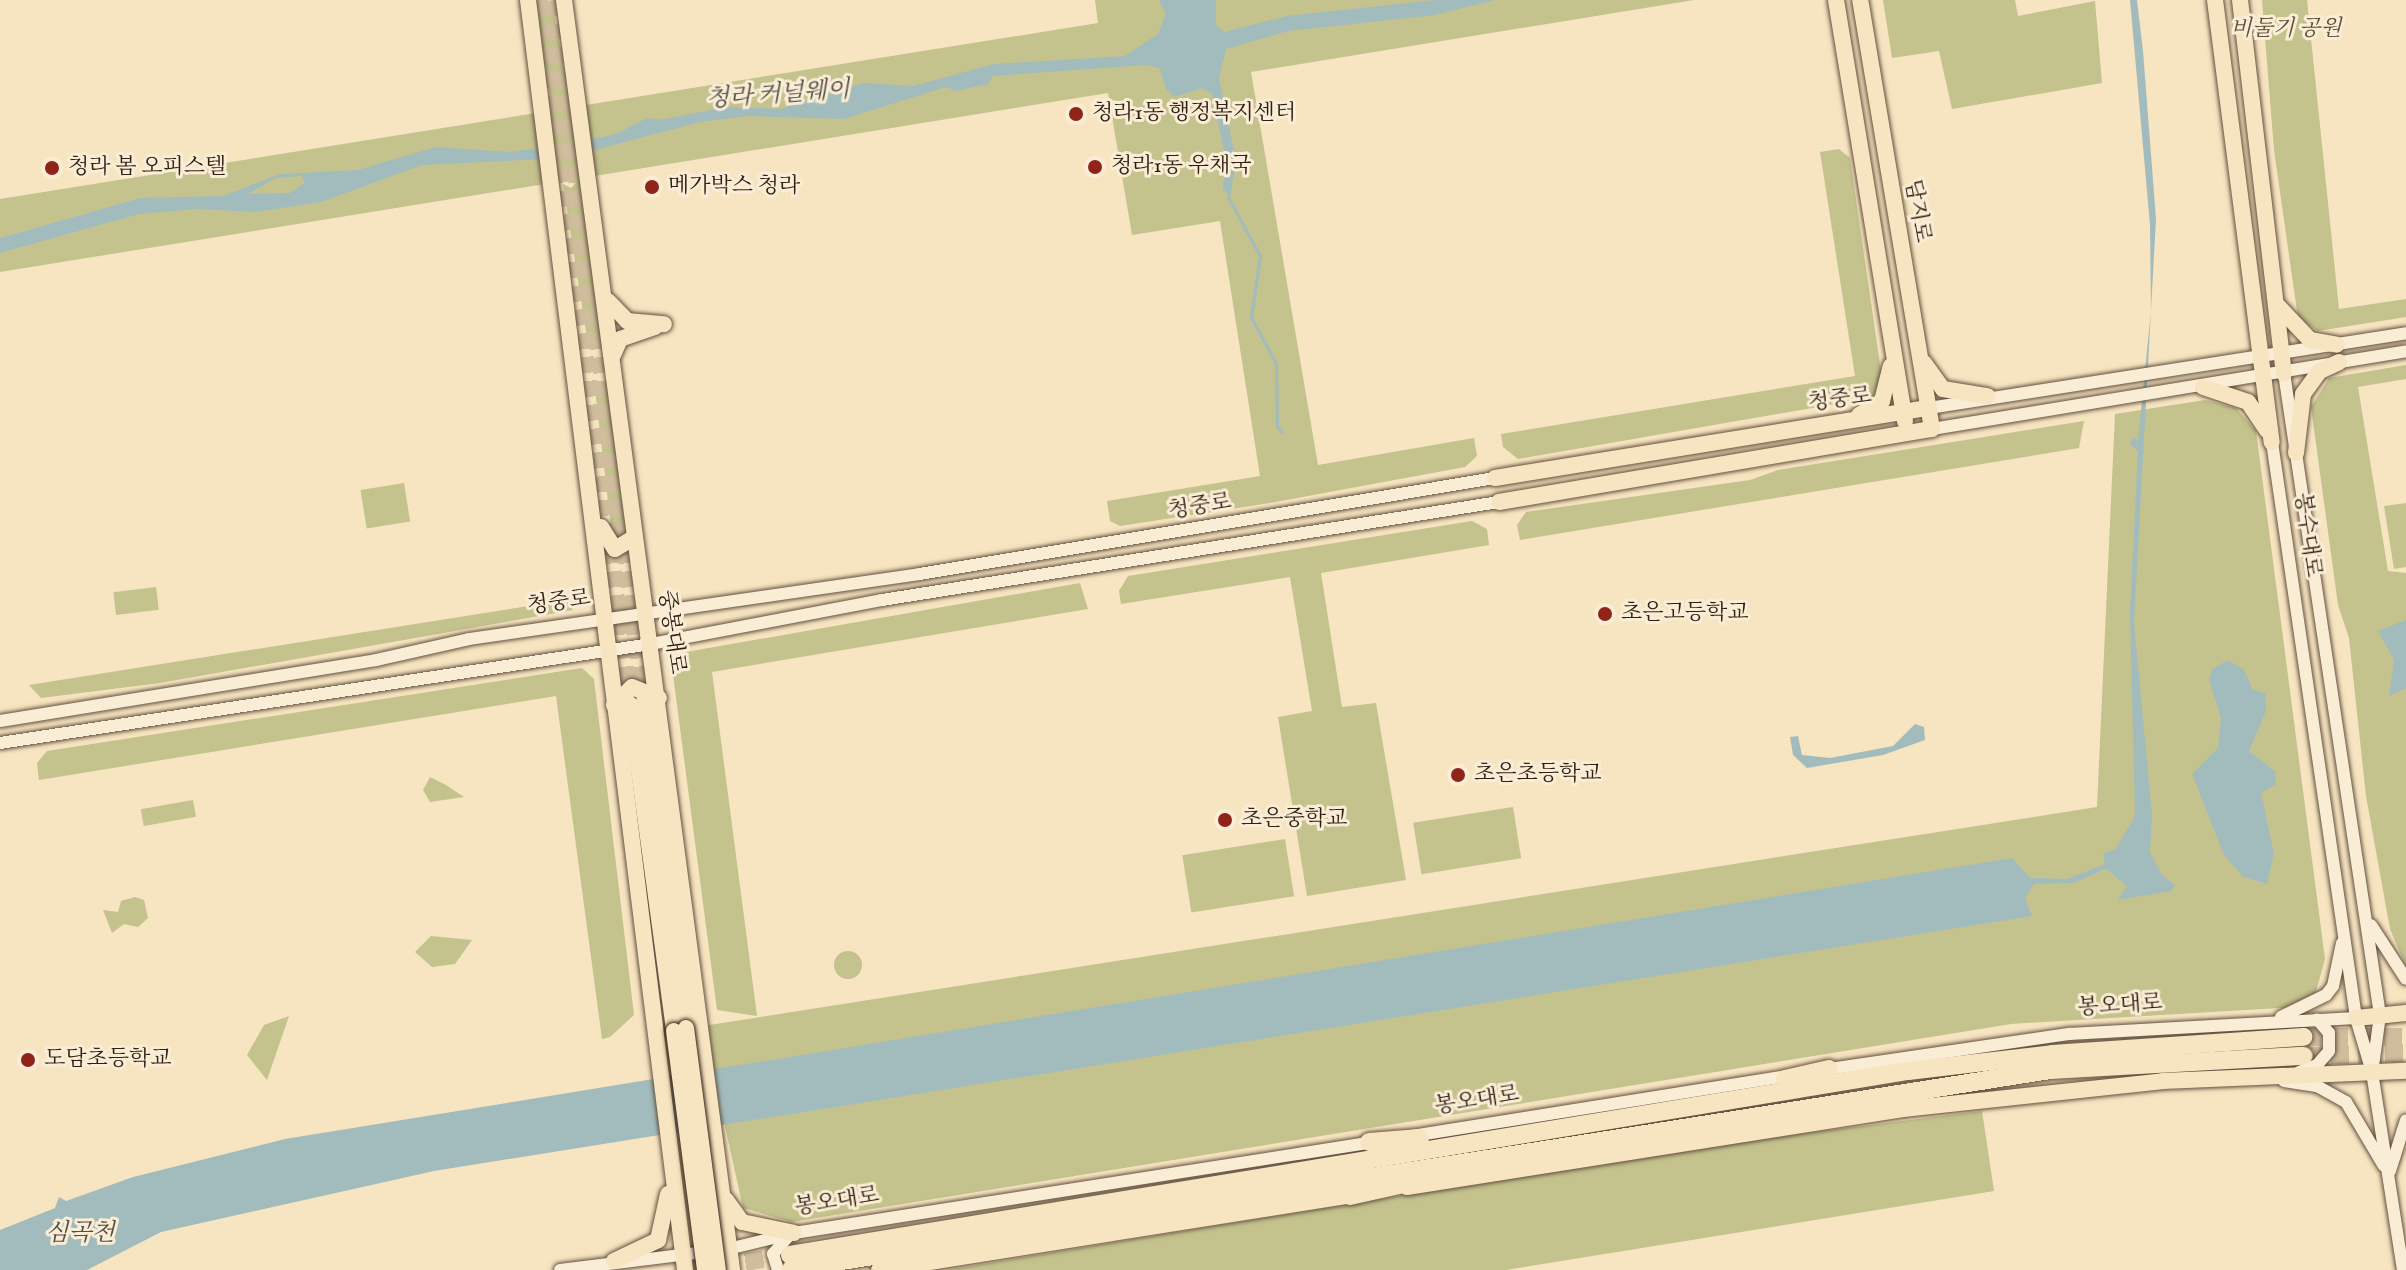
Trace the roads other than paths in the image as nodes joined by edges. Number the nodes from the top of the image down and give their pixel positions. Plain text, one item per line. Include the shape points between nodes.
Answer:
1 (528, 0) edge
2 (564, 0) edge
3 (1836, 0) edge
4 (1860, 0) edge
5 (2215, 0) edge
6 (2240, 0) edge
7 (605, 296) junction
8 (2276, 304) junction
9 (2406, 333) edge
10 (2406, 351) edge
11 (1919, 352) junction
12 (1895, 353) junction
13 (2282, 353) junction
14 (2338, 353) junction
15 (613, 355) junction
16 (2260, 357) junction
17 (2284, 373) junction
18 (2263, 377) junction
19 (2203, 387) junction
20 (1987, 396) junction
21 (1929, 408) junction
22 (1904, 413) junction
23 (1855, 417) junction
24 (1932, 429) junction
25 (1908, 433) junction
26 (2272, 442) junction
27 (2296, 453) junction
28 (1495, 478) joint
29 (1499, 502) joint
30 (594, 506) junction
31 (635, 537) junction
32 (646, 613) junction
33 (606, 618) junction
34 (651, 644) junction
35 (608, 650) junction
36 (637, 702) junction
37 (0, 721) edge
38 (0, 743) edge
39 (2366, 916) junction
40 (2344, 920) junction
41 (2406, 979) edge
42 (2406, 1013) edge
43 (2380, 1015) junction
44 (2356, 1018) junction
45 (2317, 1019) junction
46 (2262, 1023) junction
47 (688, 1029) junction
48 (2303, 1037) tunnel mouth
49 (2304, 1056) tunnel mouth
50 (1829, 1069) junction
51 (2406, 1071) edge
52 (2372, 1072) junction
53 (2292, 1074) junction
54 (2261, 1077) junction
55 (1627, 1116) junction
56 (1840, 1117) junction
57 (2406, 1120) edge
58 (1582, 1123) junction
59 (1629, 1136) junction
60 (1369, 1142) junction
61 (1583, 1143) junction
62 (721, 1167) junction
63 (2389, 1174) junction
64 (671, 1177) junction
65 (1350, 1196) junction
66 (794, 1233) junction
67 (728, 1249) junction
68 (614, 1261) junction
69 (684, 1263) edge
70 (786, 1265) edge
71 (560, 1270) edge
72 (636, 1270) edge
73 (705, 1270) edge
74 (718, 1270) edge
75 (732, 1270) edge
76 (879, 1270) edge
77 (2403, 1270) edge

1 - 30 main road, 중봉대로
2 - 7 main road, 중봉대로
3 - 12 main road
4 - 11 main road, 담지로
5 - 16 main road, 봉수대로
6 - 8 main road, 봉수대로
7 - 15 main road, 중봉대로
7 - 15 main road via 620,318 664,324 620,339
8 - 13 main road, 봉수대로
8 - 14 main road via 2304,336
9 - 14 street, 청중로
10 - 14 street, 청중로
11 - 20 main road via 1943,389
11 - 21 main road, 담지로
12 - 22 main road
12 - 23 main road via 1882,401
13 - 14 street, 청중로
13 - 16 street, 청중로
13 - 17 main road, 봉수대로
14 - 17 street, 청중로
14 - 27 main road via 2303,394
15 - 31 main road, 중봉대로
16 - 18 main road, 봉수대로
16 - 20 street, 청중로
17 - 18 street, 청중로
17 - 27 street, 봉수대로
18 - 19 street, 청중로
18 - 26 main road, 봉수대로
19 - 24 street, 청중로
19 - 26 main road via 2248,402
20 - 21 street, 청중로
21 - 22 main road, 청중로
21 - 24 main road, 담지로
22 - 23 main road, 청중로
22 - 25 main road
23 - 28 main road, 청중로
24 - 25 main road, 청중로
25 - 29 main road, 청중로
26 - 40 street, 봉수대로
27 - 39 street, 봉수대로
28 - 32 street, 청중로 via 1121,542
29 - 34 street, 청중로 via 898,598
30 - 31 main road via 615,549
30 - 33 main road, 중봉대로
31 - 32 main road, 중봉대로
32 - 33 street, 청중로
32 - 34 main road, 중봉대로
33 - 35 main road, 중봉대로
33 - 37 street, 청중로
34 - 35 street, 청중로
34 - 36 main road, 중봉대로
35 - 36 main road, 중봉대로
35 - 38 street, 청중로
36 - 47 main road, 중봉대로
36 - 47 main road, 중봉대로
36 - 64 main road, 중봉대로 via 655,1034
39 - 41 street
39 - 43 street, 봉수대로
40 - 44 street, 봉수대로
40 - 46 street via 2340,961 2326,995 2297,1013
42 - 43 main road, 봉오대로
43 - 44 main road, 봉오대로
43 - 52 street, 봉수대로
44 - 45 street, 봉오대로
44 - 52 street, 봉수대로
45 - 46 street, 봉오대로
45 - 53 street via 2329,1033 2329,1051 2317,1065
46 - 50 street, 봉오대로 via 2069,1034
47 - 62 main road, 중봉대로
47 - 73 main road, 중봉대로, bridge
47 - 74 main road, 중봉대로, bridge
48 - 55 highway, 봉오대로 via 2037,1055
49 - 59 highway via 2050,1070
50 - 55 highway
50 - 60 street, 봉오대로
51 - 52 main road
52 - 53 main road
52 - 63 street, 봉수대로
53 - 54 main road
54 - 56 main road via 2109,1086
54 - 63 street via 2335,1093 2354,1112
55 - 58 highway, 봉오대로
56 - 59 highway
56 - 65 main road
57 - 63 street
58 - 60 highway
58 - 70 highway, 봉오대로
59 - 61 highway
60 - 66 street, 봉오대로
61 - 65 highway
61 - 70 highway
62 - 66 main road via 726,1199 740,1221
62 - 67 main road, 중봉대로
63 - 77 street, 봉수대로
64 - 68 main road via 658,1240
64 - 69 main road, 중봉대로
65 - 76 main road
66 - 67 street, 봉오대로
66 - 70 street via 777,1243 773,1254
67 - 69 street, 봉오대로
67 - 75 main road, 중봉대로
68 - 69 street, 봉오대로
68 - 71 street, 봉오대로
68 - 72 street

